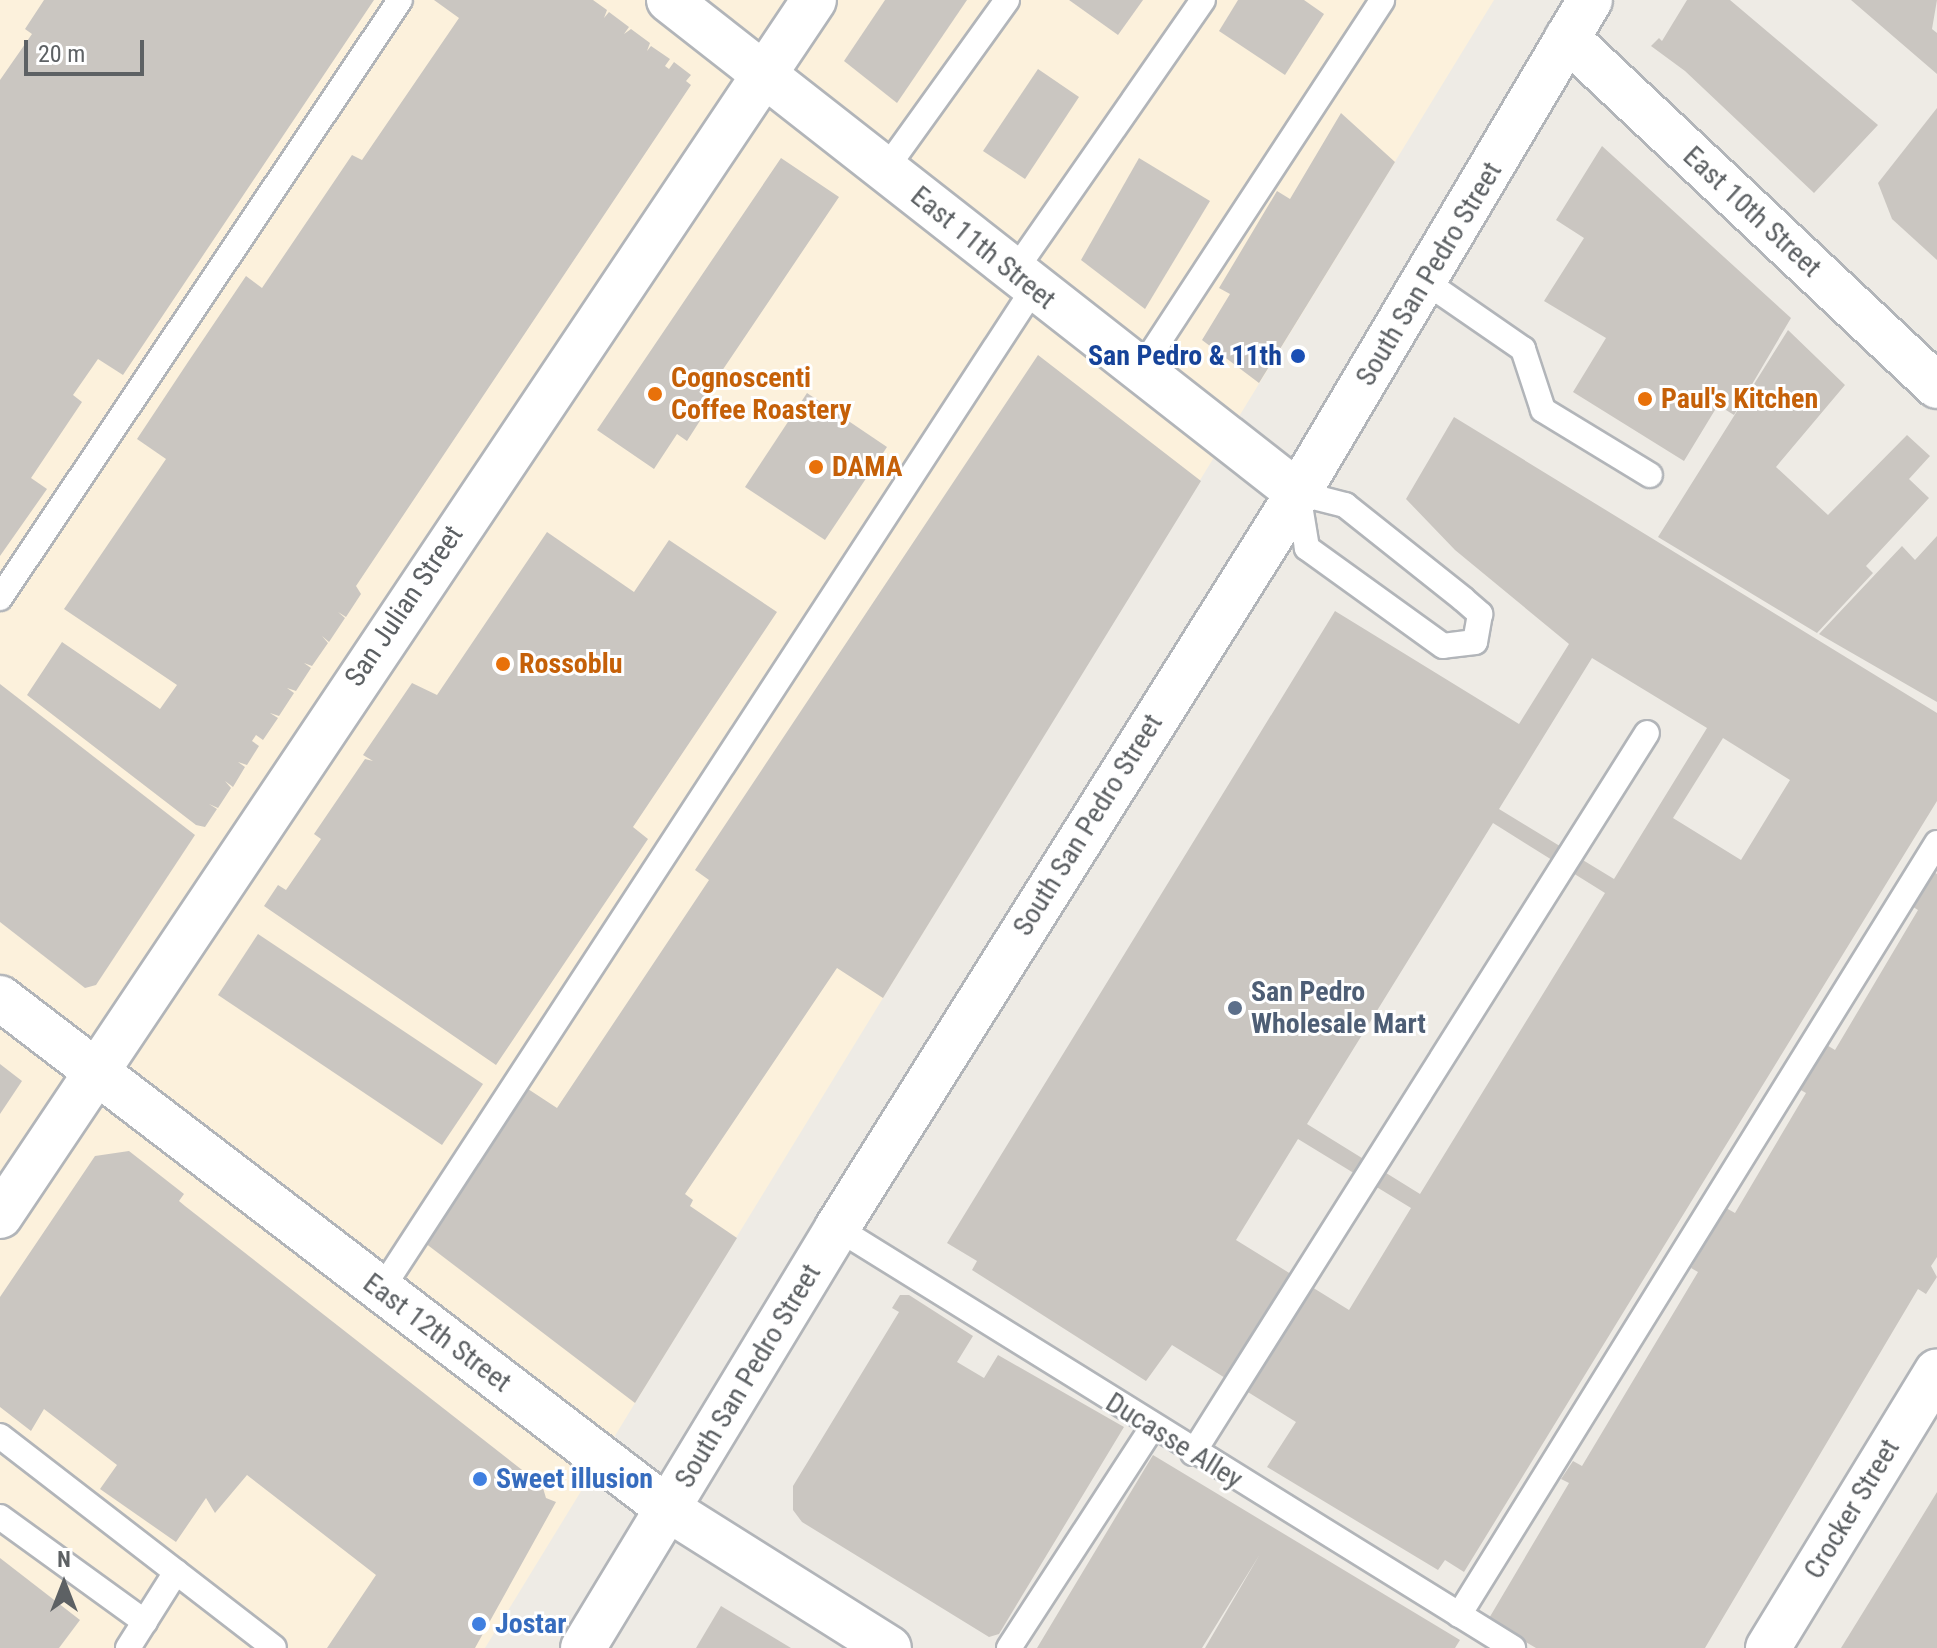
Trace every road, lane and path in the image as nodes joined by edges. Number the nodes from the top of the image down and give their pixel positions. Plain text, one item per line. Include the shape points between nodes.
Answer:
1 (400, 0) edge
2 (669, 0) edge
3 (814, 0) edge
4 (1007, 0) edge
5 (1203, 0) edge
6 (1382, 0) edge
7 (1590, 0) edge
8 (1567, 38) junction
9 (762, 73) junction
10 (885, 170) junction
11 (1024, 280) junction
12 (1426, 282) junction
13 (1139, 372) junction
14 (1937, 386) edge
15 (1650, 475) dead end
16 (1298, 493) junction
17 (0, 598) edge
18 (1647, 733) dead end
19 (1937, 843) edge
20 (0, 998) edge
21 (94, 1070) junction
22 (0, 1216) edge
23 (837, 1228) junction
24 (381, 1290) junction
25 (1937, 1371) edge
26 (1152, 1428) junction
27 (0, 1436) edge
28 (1193, 1453) junction
29 (668, 1509) junction
30 (0, 1517) edge
31 (176, 1572) junction
32 (1459, 1615) junction
33 (140, 1638) edge
34 (274, 1648) edge
35 (583, 1648) edge
36 (889, 1648) edge
37 (1009, 1648) edge
38 (1513, 1648) edge
39 (1768, 1648) edge

1 - 17 lane
2 - 9 street, East 11th Street
3 - 9 street, San Julian Street
4 - 10 lane
5 - 11 lane
6 - 13 lane
7 - 8 street, South San Pedro Street
8 - 12 street, South San Pedro Street
8 - 14 street, East 10th Street
9 - 10 street, East 11th Street
9 - 21 street, San Julian Street
10 - 11 street, East 11th Street
11 - 13 street, East 11th Street
11 - 24 lane
12 - 15 lane via 1523,349 1543,410
12 - 16 street, South San Pedro Street
13 - 16 street, East 11th Street
16 - 16 lane via 1307,548 1443,646 1475,642 1480,614 1463,599 1345,505
16 - 23 street, South San Pedro Street
18 - 28 lane
19 - 32 lane
20 - 21 street, East 12th Street
21 - 22 street, San Julian Street
21 - 24 street, East 12th Street
23 - 26 lane, Ducasse Alley
23 - 29 street, South San Pedro Street
24 - 29 street, East 12th Street
25 - 39 street, Crocker Street
26 - 28 lane, Ducasse Alley
26 - 37 lane
27 - 31 lane
28 - 32 lane, Ducasse Alley
29 - 35 street, South San Pedro Street
29 - 36 street, East 12th Street
30 - 33 lane
31 - 33 lane
31 - 34 lane
32 - 38 lane, Ducasse Alley

